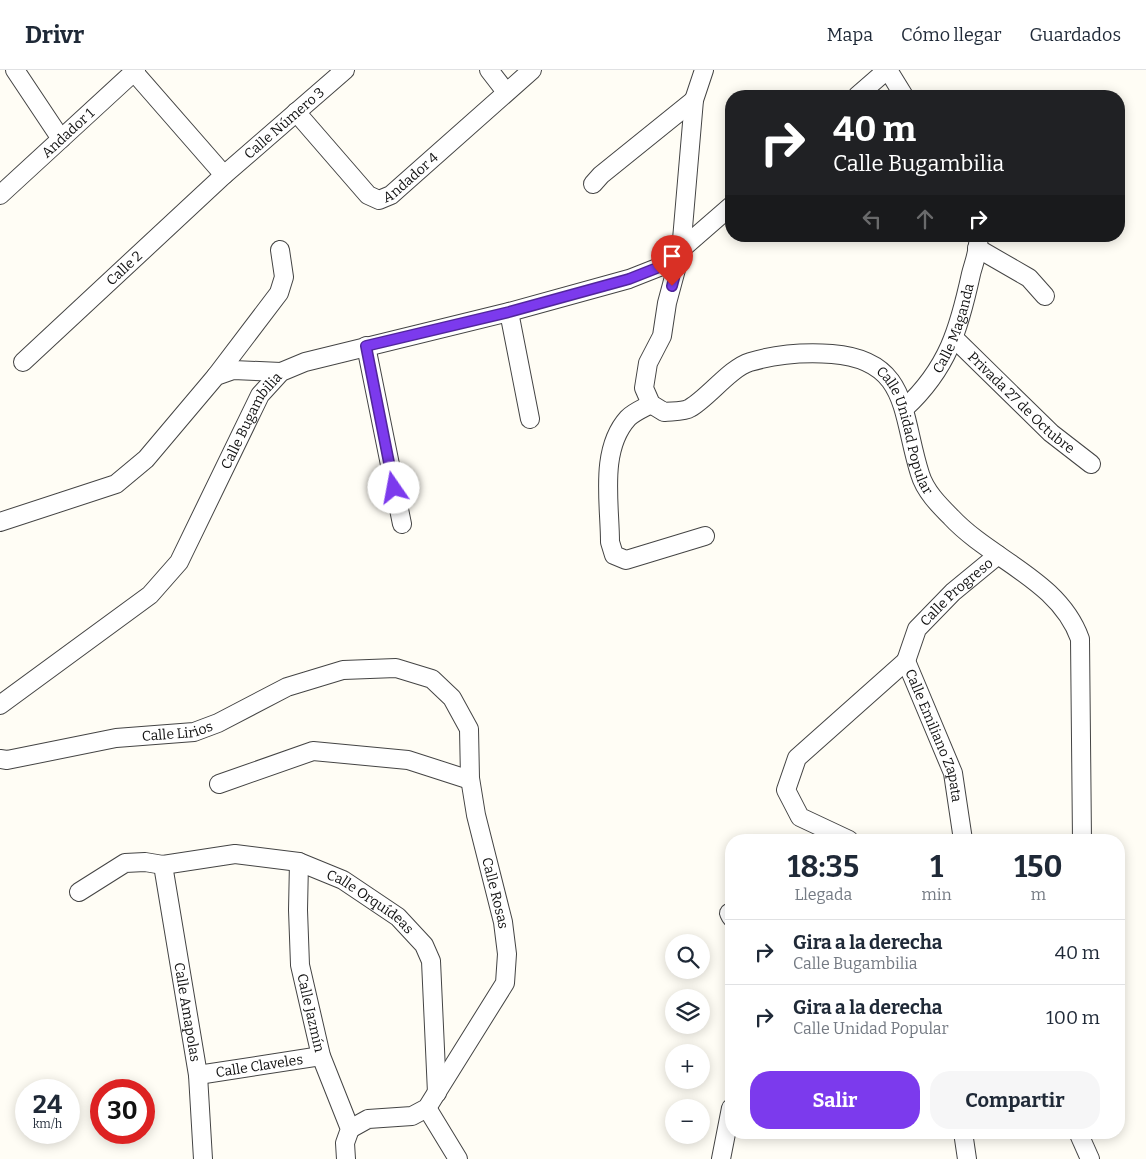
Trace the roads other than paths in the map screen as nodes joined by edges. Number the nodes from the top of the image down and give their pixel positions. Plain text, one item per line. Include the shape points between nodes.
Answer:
1 (14, 70) edge
2 (344, 70) edge
3 (489, 70) edge
4 (532, 70) edge
5 (704, 70) edge
6 (887, 70) edge
7 (135, 71) edge
8 (864, 90) edge
9 (900, 90) edge
10 (506, 92) junction
11 (694, 100) junction
12 (296, 112) junction
13 (61, 139) junction
14 (224, 175) junction
15 (593, 184) dead end
16 (0, 194) edge
17 (725, 211) edge
18 (978, 242) edge
19 (280, 250) dead end
20 (681, 251) junction
21 (1045, 296) dead end
22 (509, 312) junction
23 (955, 339) junction
24 (366, 346) junction
25 (23, 362) dead end
26 (281, 372) junction
27 (216, 376) junction
28 (651, 404) junction
29 (904, 408) junction
30 (530, 419) dead end
31 (1091, 464) dead end
32 (0, 522) edge
33 (402, 524) dead end
34 (705, 536) dead end
35 (998, 555) junction
36 (906, 661) junction
37 (343, 670) joint
38 (0, 705) edge
39 (0, 759) edge
40 (470, 780) junction
41 (219, 784) dead end
42 (836, 834) edge
43 (962, 834) edge
44 (1082, 834) edge
45 (299, 862) junction
46 (163, 865) junction
47 (79, 892) dead end
48 (321, 1056) junction
49 (198, 1075) junction
50 (437, 1093) junction
51 (427, 1108) junction
52 (350, 1129) junction
53 (725, 1139) edge
54 (961, 1139) edge
55 (1081, 1139) edge
56 (203, 1159) edge
57 (346, 1159) edge
58 (458, 1159) edge
59 (721, 1159) edge
60 (967, 1159) edge
61 (1090, 1159) edge

1 - 13 street
2 - 12 street, Calle Número 3
3 - 10 street
4 - 10 street, Andador 4
5 - 11 street
6 - 8 street
6 - 9 street
7 - 13 street, Andador 1
7 - 14 street
10 - 12 street, Andador 4 via 391,195 379,200 368,195
11 - 15 street
11 - 20 street
12 - 14 street, Calle Número 3
13 - 16 street, Andador 1
14 - 25 street, Calle 2
17 - 20 street, Calle Bugambilia
18 - 21 street via 1029,278
18 - 23 street, Calle Maganda
19 - 27 street via 284,277 279,293
20 - 22 street, Calle Bugambilia via 662,266 629,279
20 - 28 street via 662,336 648,363 644,388
22 - 24 street, Calle Bugambilia
22 - 30 street
23 - 29 street, Calle Maganda via 924,390
23 - 31 street, Privada 27 de Octubre via 1050,433
24 - 26 street, Calle Bugambilia via 305,362
24 - 33 street
26 - 27 street via 233,370
26 - 38 street, Calle Bugambilia via 260,395 179,562 150,595
27 - 32 street via 146,460 116,484
28 - 29 street, Calle Unidad Popular via 664,412 690,409 747,362 786,354 823,354 853,356 872,363 886,373
28 - 34 street via 629,418 615,438 609,458 610,542 614,555 626,560
29 - 35 street, Calle Unidad Popular via 920,476 934,498 953,520
35 - 36 street, Calle Progreso via 953,592 917,629
35 - 44 street, Calle Unidad Popular via 1060,602 1075,624 1080,639
36 - 42 street, Calle Emiliano Zapata via 797,758 786,790 800,817
36 - 43 street, Calle Emiliano Zapata via 953,773
37 - 39 street, Calle Lirios via 287,687 194,732 116,738
37 - 40 street, Calle Rosas via 396,668 432,679 452,698 470,729
40 - 41 street via 408,760 313,751
40 - 50 street, Calle Rosas via 503,922 507,954 505,982
45 - 46 street, Calle Orquídeas via 235,854
45 - 48 street, Calle Jazmín via 300,965
45 - 50 street, Calle Orquídeas via 342,880 398,917 424,945 431,961
46 - 47 street via 125,863
46 - 49 street, Calle Amapolas
48 - 49 street, Calle Claveles
48 - 52 street, Calle Jazmín
49 - 56 street, Calle Amapolas
50 - 51 street, Calle Rosas
51 - 52 street via 412,1116 368,1119
51 - 58 street
52 - 57 street via 345,1143
53 - 59 street
54 - 60 street
55 - 61 street

